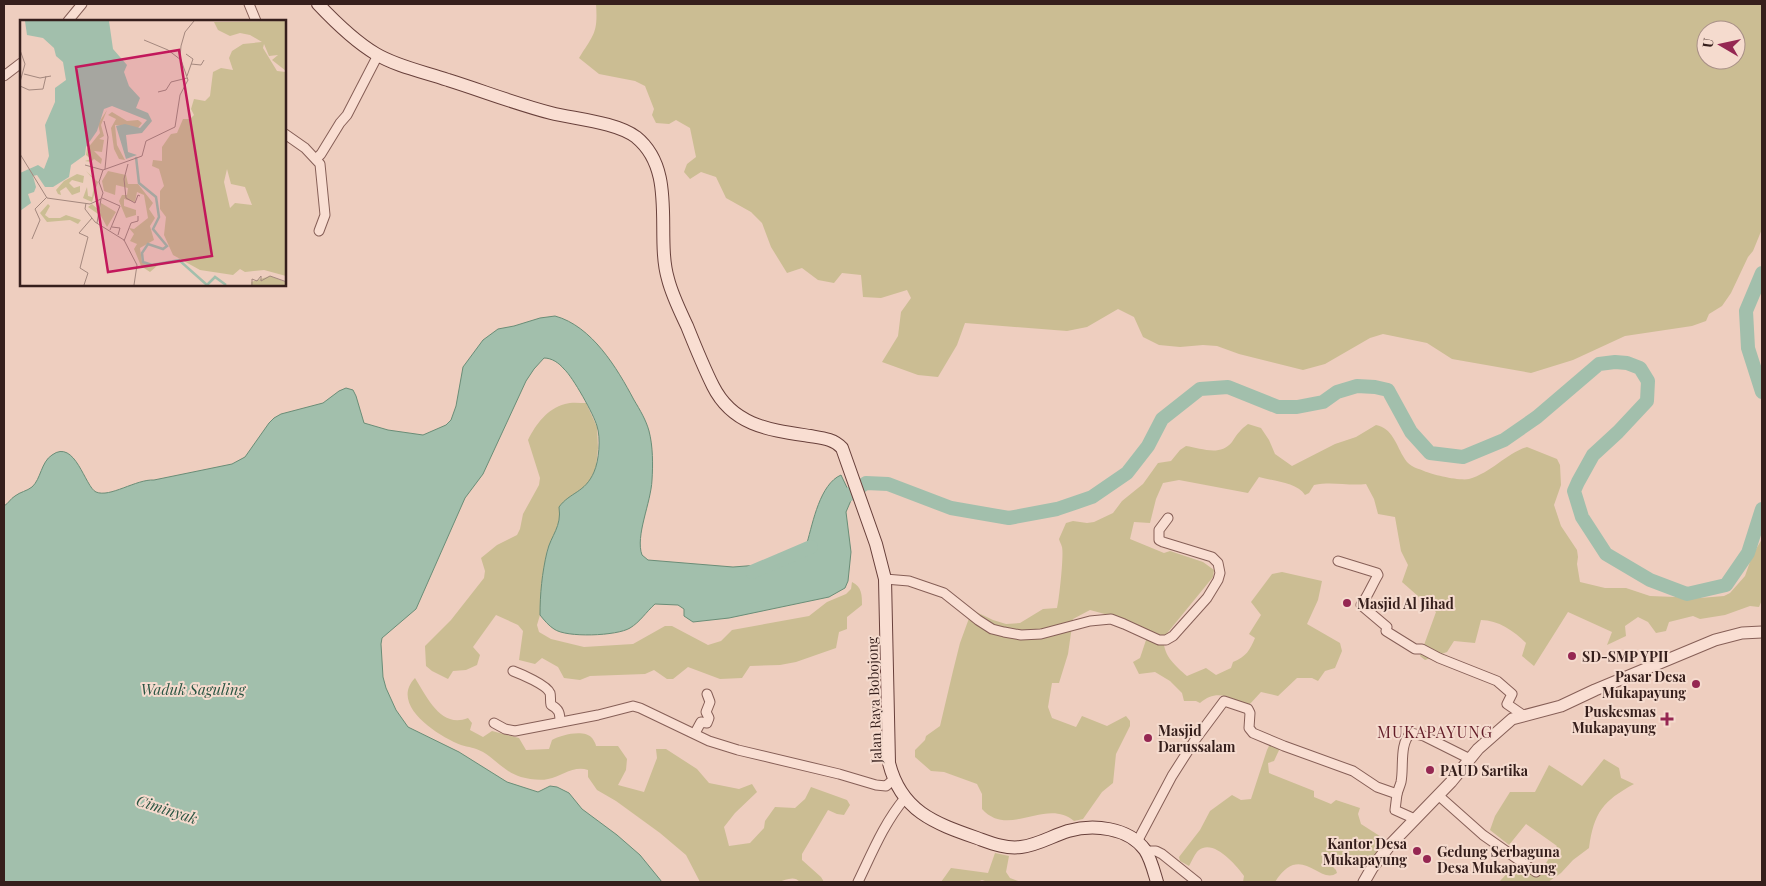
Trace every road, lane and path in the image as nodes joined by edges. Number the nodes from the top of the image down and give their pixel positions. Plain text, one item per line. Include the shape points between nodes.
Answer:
1 (82, 4) edge
2 (249, 4) edge
3 (318, 4) edge
4 (69, 20) edge
5 (256, 20) edge
6 (378, 55) junction
7 (20, 64) edge
8 (4, 76) edge
9 (286, 135) edge
10 (316, 159) junction
11 (319, 231) dead end
12 (1168, 518) dead end
13 (1338, 561) dead end
14 (885, 579) junction
15 (1762, 632) edge
16 (514, 671) dead end
17 (707, 694) dead end
18 (1523, 715) junction
19 (560, 722) junction
20 (494, 723) dead end
21 (695, 733) junction
22 (1470, 759) junction
23 (894, 780) junction
24 (1397, 794) junction
25 (1438, 794) junction
26 (905, 798) junction
27 (1415, 819) junction
28 (1141, 846) junction
29 (1536, 872) dead end
30 (858, 882) edge
31 (1157, 882) edge
32 (1197, 882) edge
33 (1364, 882) edge

1 - 4 street
2 - 5 street
3 - 6 main road via 355,39
6 - 10 street via 347,115
6 - 14 main road, Jalan Raya Bobojong via 525,106 613,127 636,137 649,153 661,180 668,280 720,398 748,422 781,432 837,442 842,448 876,544
7 - 8 street
9 - 10 street
10 - 11 street via 321,171 325,215
12 - 14 street via 1159,530 1159,540 1212,557 1218,563 1220,573 1207,598 1166,640 1111,619 1040,634 1004,632 978,620 944,593 910,581
13 - 18 street via 1377,573 1361,604 1387,627 1386,631 1415,649 1422,649 1497,681 1512,694 1507,704
14 - 23 main road, Jalan Raya Bobojong via 888,751
15 - 18 street via 1715,640 1562,706
16 - 19 street via 547,690 550,703 560,713
17 - 21 street via 709,718
18 - 22 street via 1512,718
19 - 20 street via 515,731
19 - 21 street via 633,706
21 - 23 street via 738,750 876,785 886,786
22 - 24 street via 1411,733 1407,736
22 - 25 street
23 - 26 main road, Jalan Raya Bobojong
24 - 27 street via 1395,810
24 - 28 street via 1377,787 1353,771 1253,733 1249,728 1248,709 1224,701 1172,776
25 - 27 street
25 - 29 street via 1483,836
26 - 28 main road, Jalan Raya Bobojong via 929,819 1001,847 1037,844 1070,831 1098,827 1118,831
26 - 30 street via 879,836
27 - 33 street via 1390,845
28 - 31 main road
28 - 32 street via 1162,854

